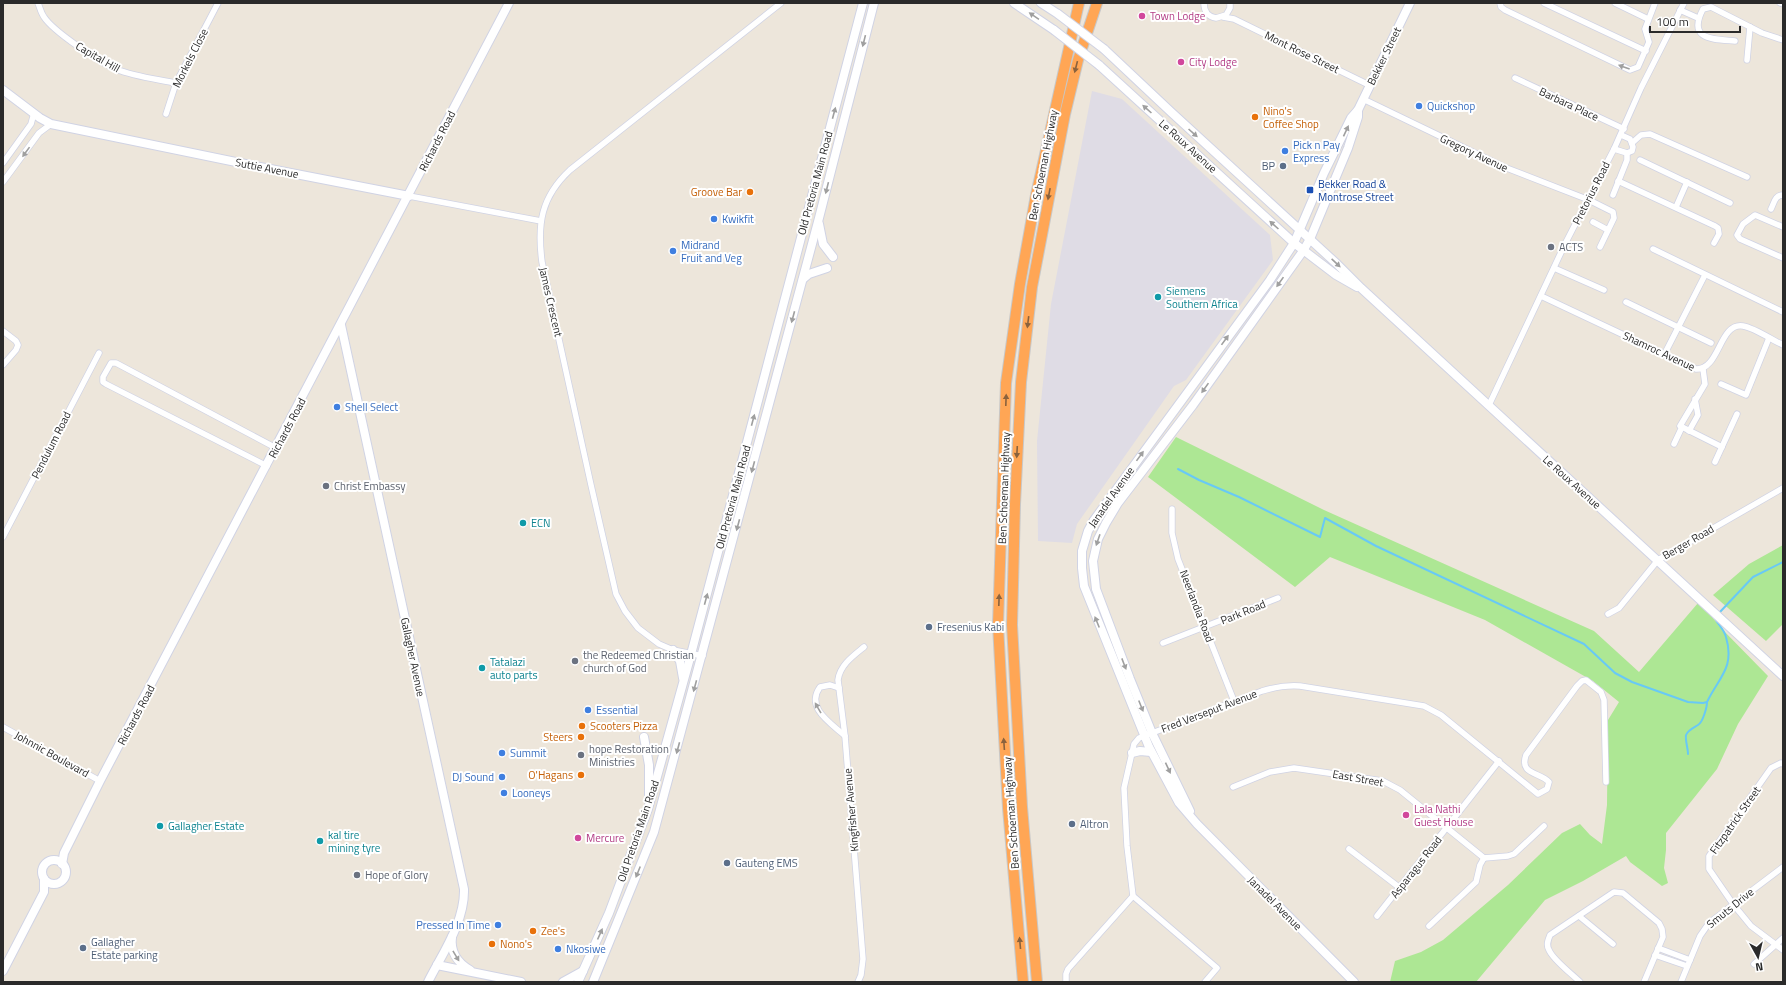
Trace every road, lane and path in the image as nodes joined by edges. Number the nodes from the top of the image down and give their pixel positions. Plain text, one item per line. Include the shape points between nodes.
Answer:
1 (38, 3) edge
2 (218, 3) edge
3 (510, 3) edge
4 (781, 3) edge
5 (863, 3) edge
6 (874, 3) edge
7 (1014, 3) edge
8 (1042, 3) edge
9 (1079, 3) edge
10 (1097, 3) edge
11 (1204, 3) edge
12 (1410, 3) edge
13 (1500, 3) edge
14 (1544, 3) edge
15 (1615, 3) edge
16 (1655, 3) edge
17 (1684, 3) edge
18 (1780, 3) edge
19 (1230, 4) edge
20 (1783, 4) edge
21 (1680, 10) junction
22 (1223, 17) junction
23 (1234, 18) junction
24 (1698, 18) junction
25 (1648, 19) junction
26 (1750, 27) junction
27 (1783, 40) edge
28 (1735, 41) dead end
29 (1646, 51) junction
30 (1747, 60) dead end
31 (1515, 78) dead end
32 (176, 83) junction
33 (1369, 85) junction
34 (3, 90) edge
35 (1363, 99) junction
36 (1358, 110) junction
37 (34, 113) junction
38 (166, 114) dead end
39 (51, 124) junction
40 (1624, 129) junction
41 (1621, 135) junction
42 (1632, 143) junction
43 (1614, 149) junction
44 (1627, 153) junction
45 (1640, 160) dead end
46 (3, 163) edge
47 (13, 169) junction
48 (1747, 177) dead end
49 (1618, 181) junction
50 (3, 182) edge
51 (1687, 182) junction
52 (1613, 194) dead end
53 (1783, 195) edge
54 (409, 196) junction
55 (1589, 200) junction
56 (1730, 202) dead end
57 (1676, 207) junction
58 (1771, 209) dead end
59 (819, 218) junction
60 (540, 221) junction
61 (1593, 222) dead end
62 (1783, 227) edge
63 (1299, 229) junction
64 (1608, 230) junction
65 (1310, 238) junction
66 (1294, 243) junction
67 (1714, 243) dead end
68 (1600, 247) dead end
69 (1653, 249) dead end
70 (1303, 251) junction
71 (834, 257) dead end
72 (1783, 258) edge
73 (827, 268) dead end
74 (1554, 268) junction
75 (1706, 274) junction
76 (803, 279) junction
77 (1361, 288) junction
78 (1604, 290) dead end
79 (1541, 296) junction
80 (1626, 302) dead end
81 (1783, 312) edge
82 (341, 325) junction
83 (1678, 327) junction
84 (3, 331) edge
85 (1769, 338) junction
86 (1712, 343) dead end
87 (1783, 346) edge
88 (99, 353) dead end
89 (1664, 355) junction
90 (3, 365) edge
91 (1703, 369) junction
92 (1721, 384) dead end
93 (1695, 399) junction
94 (1488, 405) junction
95 (1737, 414) dead end
96 (1681, 427) junction
97 (1689, 431) junction
98 (1674, 444) dead end
99 (1722, 447) junction
100 (276, 448) junction
101 (1715, 462) dead end
102 (267, 466) junction
103 (1783, 488) edge
104 (1172, 509) dead end
105 (3, 537) edge
106 (1658, 560) junction
107 (1278, 598) dead end
108 (1608, 614) dead end
109 (1205, 627) junction
110 (1163, 644) dead end
111 (864, 647) dead end
112 (673, 650) junction
113 (692, 653) junction
114 (703, 656) junction
115 (1783, 676) edge
116 (683, 687) junction
117 (839, 688) junction
118 (1234, 701) junction
119 (3, 727) edge
120 (1152, 733) junction
121 (845, 736) junction
122 (1144, 736) junction
123 (644, 737) dead end
124 (1151, 752) junction
125 (1132, 753) junction
126 (1500, 762) junction
127 (1783, 764) edge
128 (100, 781) junction
129 (1606, 782) dead end
130 (1233, 787) dead end
131 (648, 809) junction
132 (1196, 824) junction
133 (1447, 826) junction
134 (1544, 826) dead end
135 (1349, 849) dead end
136 (1484, 858) junction
137 (59, 862) junction
138 (1783, 867) edge
139 (44, 879) junction
140 (54, 884) junction
141 (1400, 888) junction
142 (44, 892) junction
143 (1133, 896) junction
144 (1733, 904) junction
145 (1377, 916) dead end
146 (1579, 916) junction
147 (1429, 926) dead end
148 (454, 930) junction
149 (1783, 938) edge
150 (1613, 944) dead end
151 (1776, 944) junction
152 (1658, 948) junction
153 (1783, 950) edge
154 (1655, 954) junction
155 (1690, 960) junction
156 (1754, 964) dead end
157 (437, 965) junction
158 (1688, 966) junction
159 (583, 970) junction
160 (3, 971) edge
161 (476, 973) junction
162 (428, 982) edge
163 (521, 982) edge
164 (563, 982) edge
165 (578, 982) edge
166 (593, 982) edge
167 (858, 982) edge
168 (1023, 982) edge
169 (1037, 982) edge
170 (1066, 982) edge
171 (1205, 982) edge
172 (1354, 982) edge
173 (1580, 982) edge
174 (1644, 982) edge
175 (1681, 982) edge

1 - 32 street, Capital Hill via 44,17 63,36 108,65 128,73
2 - 32 street, Morkels Close
3 - 54 main road, Richards Road
4 - 60 street, James Crescent via 570,170 550,194
113 -> 5 main road, Old Pretoria Main Road
6 -> 59 main road, Old Pretoria Main Road
66 -> 7 main road, Le Roux Avenue, bridge via 1099,65
8 -> 63 main road, Le Roux Avenue, bridge via 1104,49
168 -> 9 highway, Ben Schoeman Highway via 1008,808 998,625 1006,383 1036,195
10 -> 169 highway, Ben Schoeman Highway via 1078,60 1062,130 1032,287 1021,382 1012,625 1021,791
11 - 22 street, Mont Rose Street via 1208,15
12 - 33 main road, Bekker Street
29 -> 13 street via 1637,68 1630,70 1505,10
14 - 29 street
15 - 25 street
16 - 25 street
17 - 21 street, Pretorius Road
18 - 20 street
19 - 22 street via 1229,11
19 - 23 street
21 - 24 street
21 - 40 street, Pretorius Road via 1641,88
22 - 23 street, Mont Rose Street
23 - 33 street, Mont Rose Street
24 - 26 street via 1703,9 1709,7
24 - 28 street via 1698,31 1704,37
25 - 29 street via 1645,30 1650,41
26 - 27 street
26 - 30 street
31 - 40 street, Barbara Place
32 - 38 street, Morkels Close
33 - 35 main road, Bekker Street
34 - 37 main road, Suttie Avenue
35 - 36 main road, Bekker Street
35 - 55 street, Gregory Avenue via 1504,167
63 -> 36 main road, Bekker Street via 1351,118
36 - 65 main road, Bekker Street via 1348,148
37 - 39 main road, Suttie Avenue
37 - 46 street via 31,124
39 -> 47 street via 39,133
39 - 54 main road, Suttie Avenue
40 - 41 street, Pretorius Road
41 - 42 street via 1630,139
41 - 43 street, Pretorius Road
42 - 44 street via 1632,151
42 - 48 street via 1641,135 1650,134
43 - 44 street
43 - 55 street, Pretorius Road
44 - 49 street via 1627,160
45 - 51 street
46 - 47 street
47 - 50 street
49 - 52 street
49 - 57 street
51 - 56 street
51 - 57 street
53 - 58 street via 1776,198
54 - 60 street, Suttie Avenue
54 - 82 main road, Richards Road
55 - 64 street, Gregory Avenue via 1614,215
55 - 74 street, Pretorius Road
57 - 67 street via 1718,228 1718,237
59 - 71 main road via 821,240
59 - 76 main road, Old Pretoria Main Road
60 - 112 street, James Crescent via 542,262 616,594 638,628 659,644
61 - 64 street
62 - 72 street via 1755,215 1743,224 1737,235 1740,239
63 - 65 main road, Le Roux Avenue
63 - 66 main road, Janadel Avenue
64 - 68 street
65 - 70 main road, Janadel Avenue
65 -> 77 main road, Le Roux Avenue
66 - 70 main road, Le Roux Avenue
122 -> 66 main road, Janadel Avenue via 1084,586 1084,541 1102,508 1270,280
69 - 75 street
70 - 77 main road, Le Roux Avenue via 1336,275
70 -> 120 main road, Janadel Avenue via 1193,405 1118,503 1098,539 1093,561 1096,589
73 - 76 main road via 808,274
74 - 78 street
74 - 79 street, Pretorius Road
75 - 81 street
75 - 83 street
76 -> 114 main road, Old Pretoria Main Road
77 - 94 main road, Le Roux Avenue
79 - 89 street, Shamroc Avenue
79 - 94 street, Pretorius Road
80 - 83 street
82 - 100 main road, Richards Road
82 - 148 main road, Gallagher Avenue via 462,879 464,901
83 - 86 street
83 - 89 street
84 - 90 street via 18,345
85 - 87 street, Shamroc Avenue
85 - 91 street, Shamroc Avenue via 1747,327 1738,326 1726,336
85 - 92 street via 1746,395
88 - 105 street, Pendulum Road
89 - 91 street, Shamroc Avenue via 1696,369
91 - 93 street via 1705,384
93 - 96 street
93 - 97 street via 1698,415
94 - 106 main road, Le Roux Avenue
95 - 99 street
96 - 97 street
96 - 98 street
97 - 99 street
99 - 101 street
100 - 102 main road, Richards Road
100 - 102 street via 116,363 111,363 103,377 106,384
102 - 128 main road, Richards Road
103 - 106 street, Berger Road
104 - 109 street, Neerlandia Road via 1174,546
106 - 108 street, Berger Road via 1619,608
106 - 115 main road, Le Roux Avenue
107 - 109 street, Park Road
109 - 110 street, Park Road
109 - 118 street, Neerlandia Road
111 - 117 street, Kingfisher Avenue via 839,672
112 - 113 street, James Crescent
112 - 116 main road via 681,663
113 - 114 street, James Crescent
113 - 116 main road, Old Pretoria Main Road
114 -> 166 main road, Old Pretoria Main Road via 654,832
116 - 131 main road, Old Pretoria Main Road
117 - 121 street, Kingfisher Avenue
121 -> 117 street via 817,709 815,702 815,695 820,687 830,685
118 - 120 street, Fred Verseput Avenue
118 - 126 street, Fred Verseput Avenue via 1273,687 1291,685 1424,706 1441,715
119 - 128 street, Johnnic Boulevard
120 - 122 street, Fred Verseput Avenue
120 -> 132 main road, Janadel Avenue
121 - 167 street, Kingfisher Avenue via 863,959
122 - 124 main road, Janadel Avenue
122 - 125 street via 1136,740
123 - 131 main road via 649,765
124 - 125 main road
124 - 132 main road, Janadel Avenue via 1179,803
125 - 143 street via 1124,788
126 - 129 street, Fred Verseput Avenue via 1538,794 1547,789 1549,782 1528,770 1525,763 1526,754 1584,680 1598,688 1603,695
126 - 133 street, Asparagus Road
127 - 144 street, Fitzpatrick Street via 1772,768 1709,856 1709,869
128 - 137 main road, Richards Road
130 - 133 street, East Street via 1270,772 1294,768 1371,778 1395,786
159 -> 131 main road, Old Pretoria Main Road via 609,913
132 - 172 main road, Janadel Avenue
133 - 136 street, East Street
133 - 141 street, Asparagus Road
134 - 136 street via 1514,854
135 - 141 street
136 - 147 street via 1476,882
137 - 139 main road via 48,862 44,865
137 - 140 main road via 65,875 61,881
138 - 144 street, Smuts Drive
139 - 140 main road
139 - 142 main road
140 - 142 main road
141 - 145 street, Asparagus Road
142 - 160 main road
143 - 170 street via 1068,970
143 - 171 street via 1217,968
144 - 151 street, Fitzpatrick Street via 1751,926
144 - 155 street, Smuts Drive via 1706,927
146 - 150 street
146 - 152 street via 1608,895 1614,892 1623,893 1661,926 1663,937
146 - 173 street via 1550,935 1548,945 1551,955
148 - 157 main road, Gallagher Avenue
148 -> 161 main road via 452,950 463,966
149 - 151 street
151 - 153 street, Fitzpatrick Street
151 - 156 street
152 - 154 street
152 - 155 street
154 - 158 street
154 - 174 street
155 - 158 street, Smuts Drive
157 - 161 main road
157 - 162 main road, Gallagher Avenue
158 - 175 street, Smuts Drive
159 - 164 main road
159 - 165 main road, Old Pretoria Main Road
161 - 163 main road

